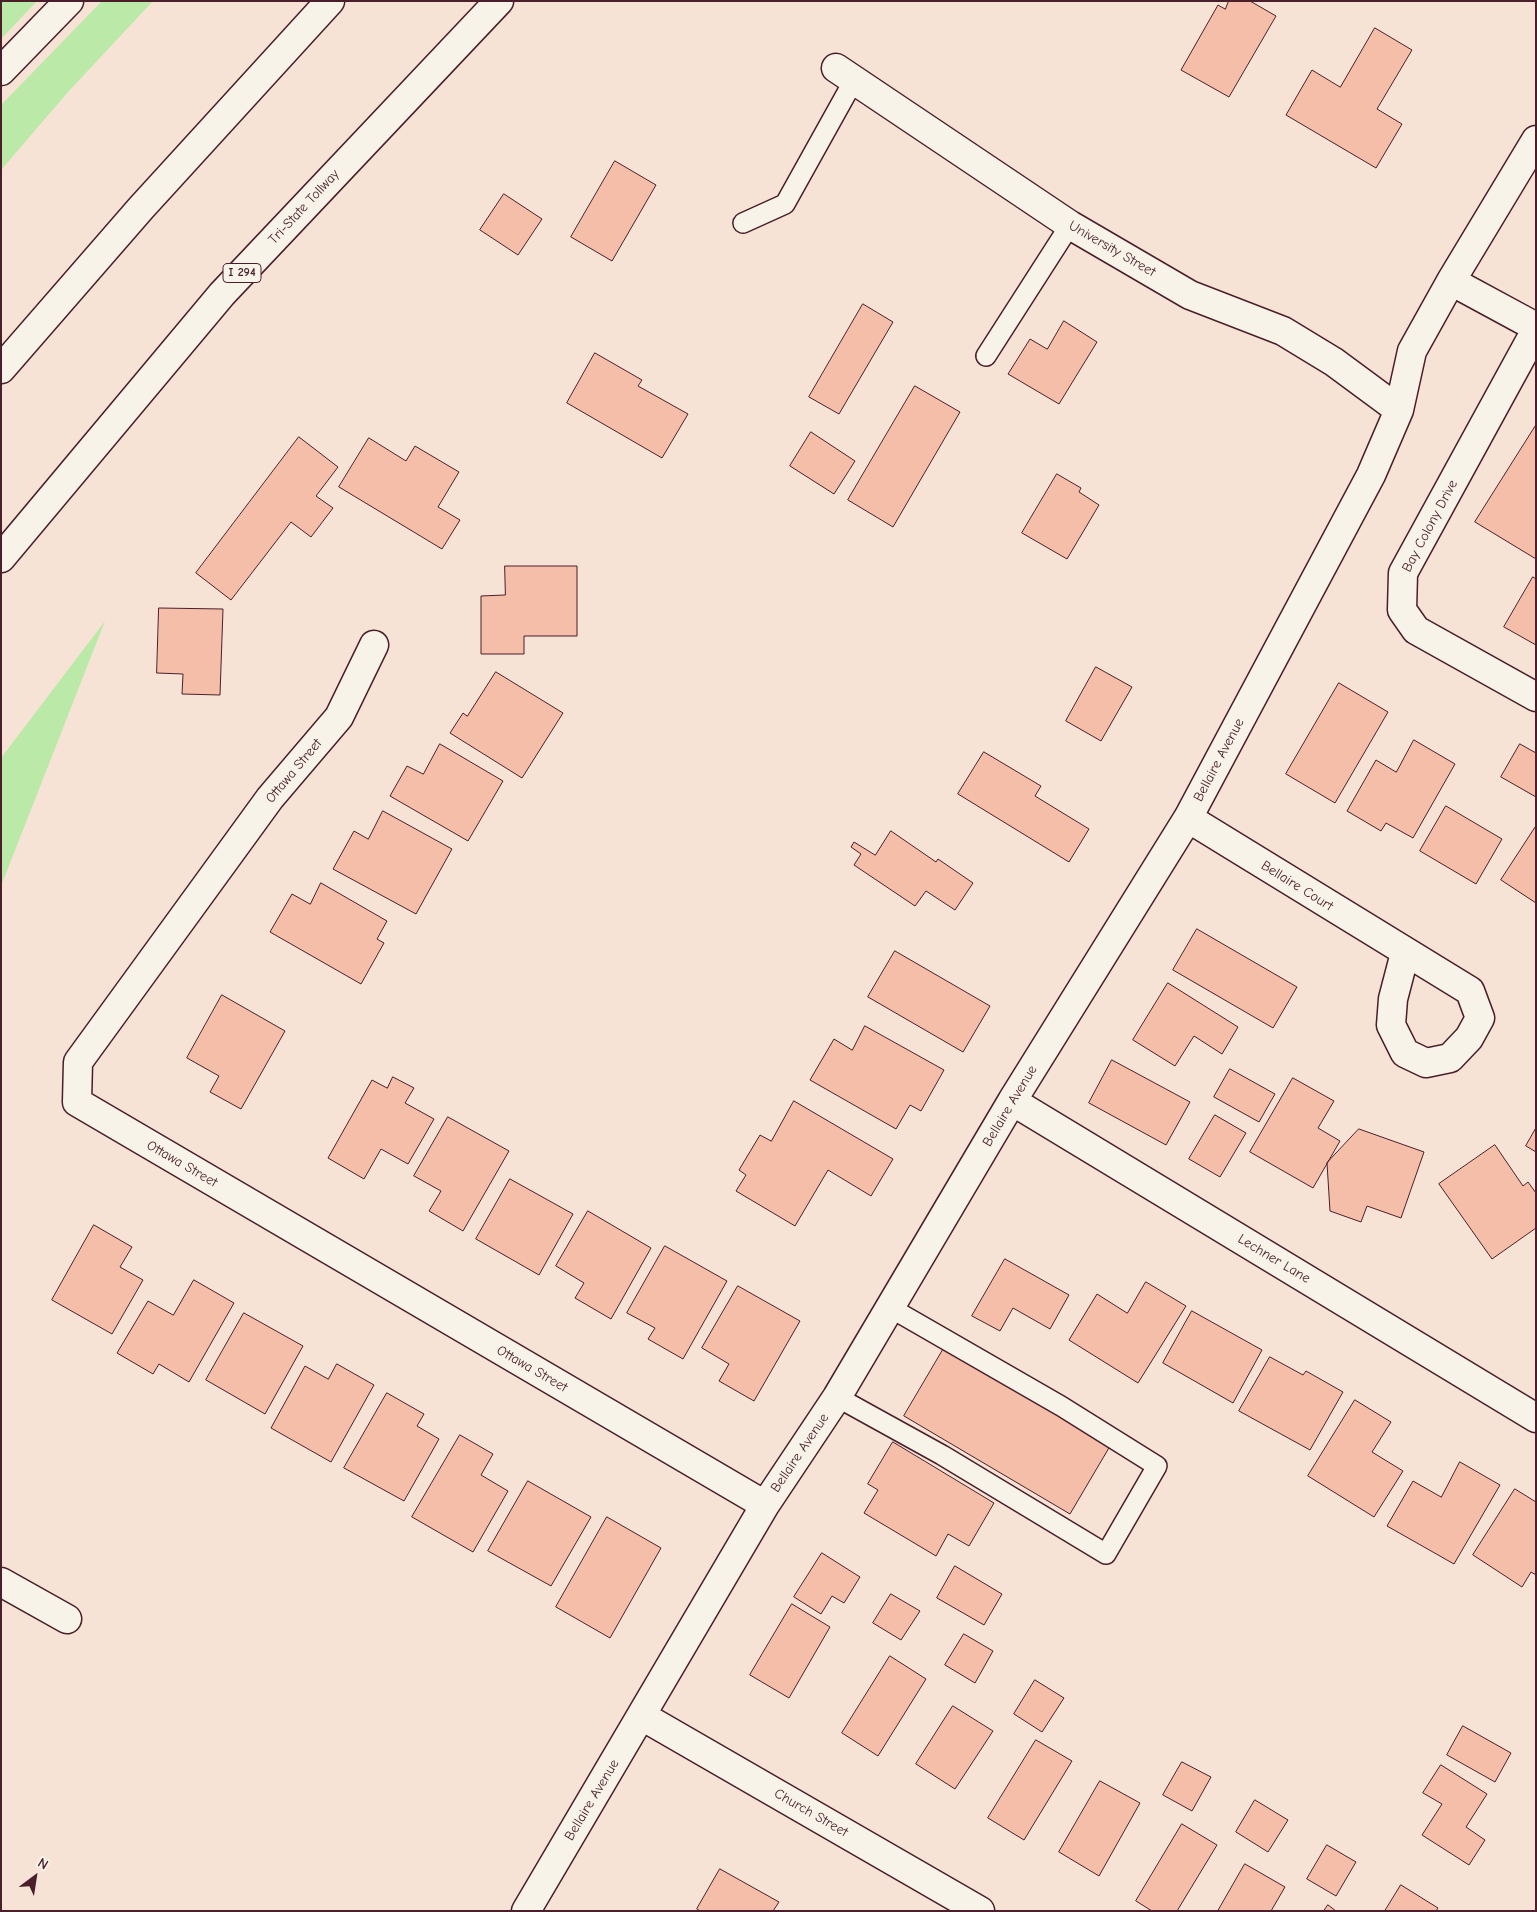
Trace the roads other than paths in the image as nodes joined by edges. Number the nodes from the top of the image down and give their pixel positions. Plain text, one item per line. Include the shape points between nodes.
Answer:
1 (69, 1) edge
2 (330, 1) edge
3 (499, 1) edge
4 (1, 71) edge
5 (845, 74) joint
6 (1536, 140) edge
7 (743, 223) dead end
8 (1070, 225) junction
9 (1451, 281) junction
10 (1536, 328) edge
11 (986, 356) dead end
12 (1, 369) edge
13 (1399, 410) junction
14 (1, 558) edge
15 (374, 645) dead end
16 (1536, 698) edge
17 (1188, 818) junction
18 (1405, 953) dead end
19 (1012, 1101) junction
20 (889, 1307) junction
21 (838, 1397) junction
22 (1536, 1418) edge
23 (765, 1506) junction
24 (1, 1582) edge
25 (67, 1619) dead end
26 (642, 1716) junction
27 (526, 1911) edge
28 (980, 1911) edge

1 - 4 main road
2 - 12 main road via 141,208
3 - 14 main road, Tri-State Tollway / I 294 via 222,294
5 - 7 lane via 785,204
5 - 8 main road, University Street
6 - 9 main road
8 - 11 lane
8 - 13 main road, University Street via 1190,294 1283,331 1334,362
9 - 10 main road, Bay Colony Drive
9 - 13 main road, Bellaire Avenue via 1412,351
10 - 16 main road, Bay Colony Drive via 1403,573 1402,610 1416,630
13 - 17 main road, Bellaire Avenue via 1371,475
15 - 23 main road, Ottawa Street via 339,717 270,798 78,1062 77,1102
17 - 18 main road, Bellaire Court
17 - 19 main road, Bellaire Avenue
19 - 20 main road, Bellaire Avenue
19 - 22 main road, Lechner Lane
20 - 21 main road, Bellaire Avenue
20 - 21 lane via 1061,1406 1157,1466 1106,1554
21 - 23 main road, Bellaire Avenue
23 - 26 main road, Bellaire Avenue
24 - 25 main road
26 - 27 main road, Bellaire Avenue
26 - 28 main road, Church Street

